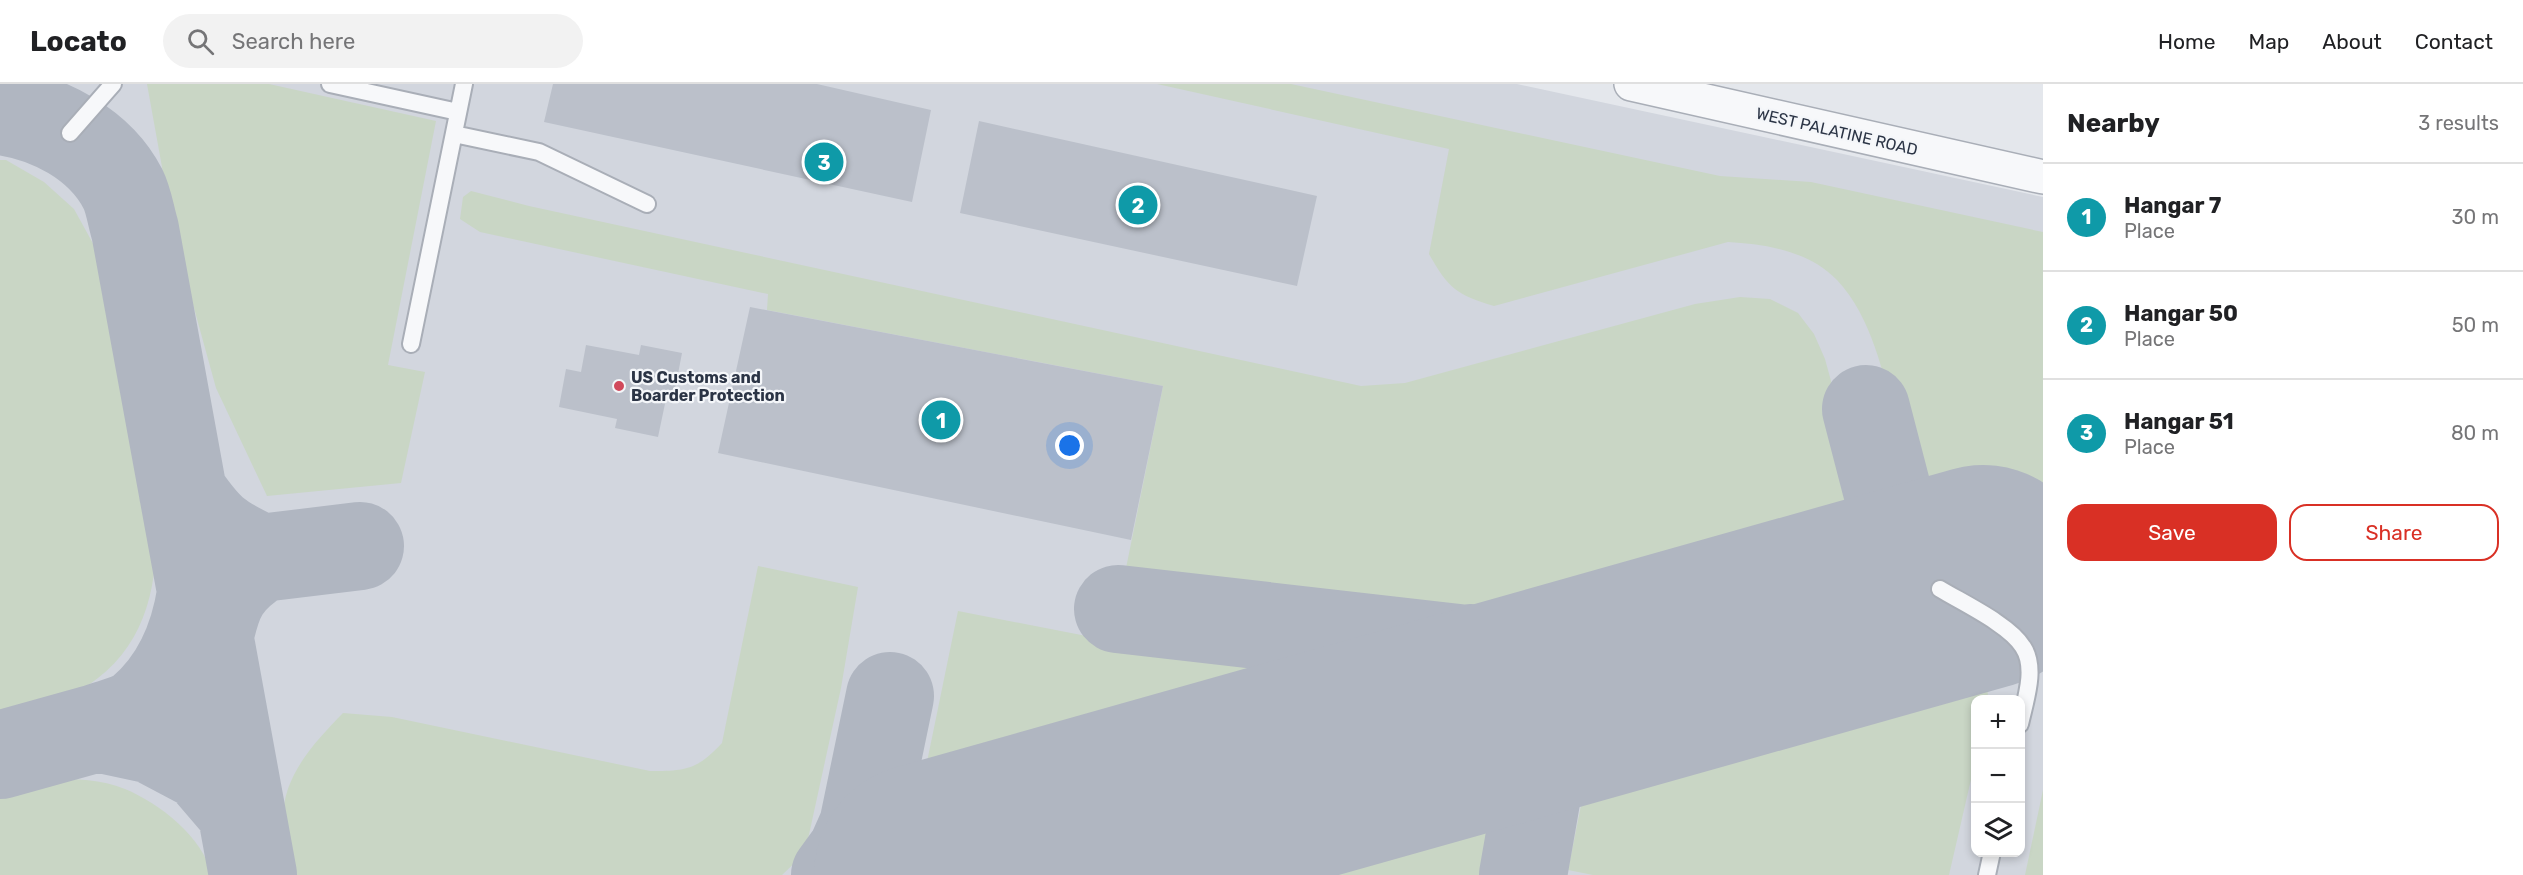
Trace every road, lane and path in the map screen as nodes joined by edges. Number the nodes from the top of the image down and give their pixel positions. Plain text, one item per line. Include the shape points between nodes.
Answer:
1 (113, 84) edge
2 (330, 84) edge
3 (464, 84) edge
4 (1631, 84) edge
5 (458, 112) junction
6 (70, 133) dead end
7 (454, 134) junction
8 (2043, 177) edge
9 (647, 204) dead end
10 (411, 344) dead end
11 (1940, 589) dead end
12 (2025, 700) edge
13 (1991, 857) edge
14 (1987, 875) edge

1 - 6 lane
2 - 5 lane
3 - 5 lane
4 - 8 street, WEST PALATINE ROAD
5 - 7 lane
7 - 9 lane via 539,152
7 - 10 lane
11 - 12 lane via 2013,634 2024,648 2029,680
13 - 14 lane

